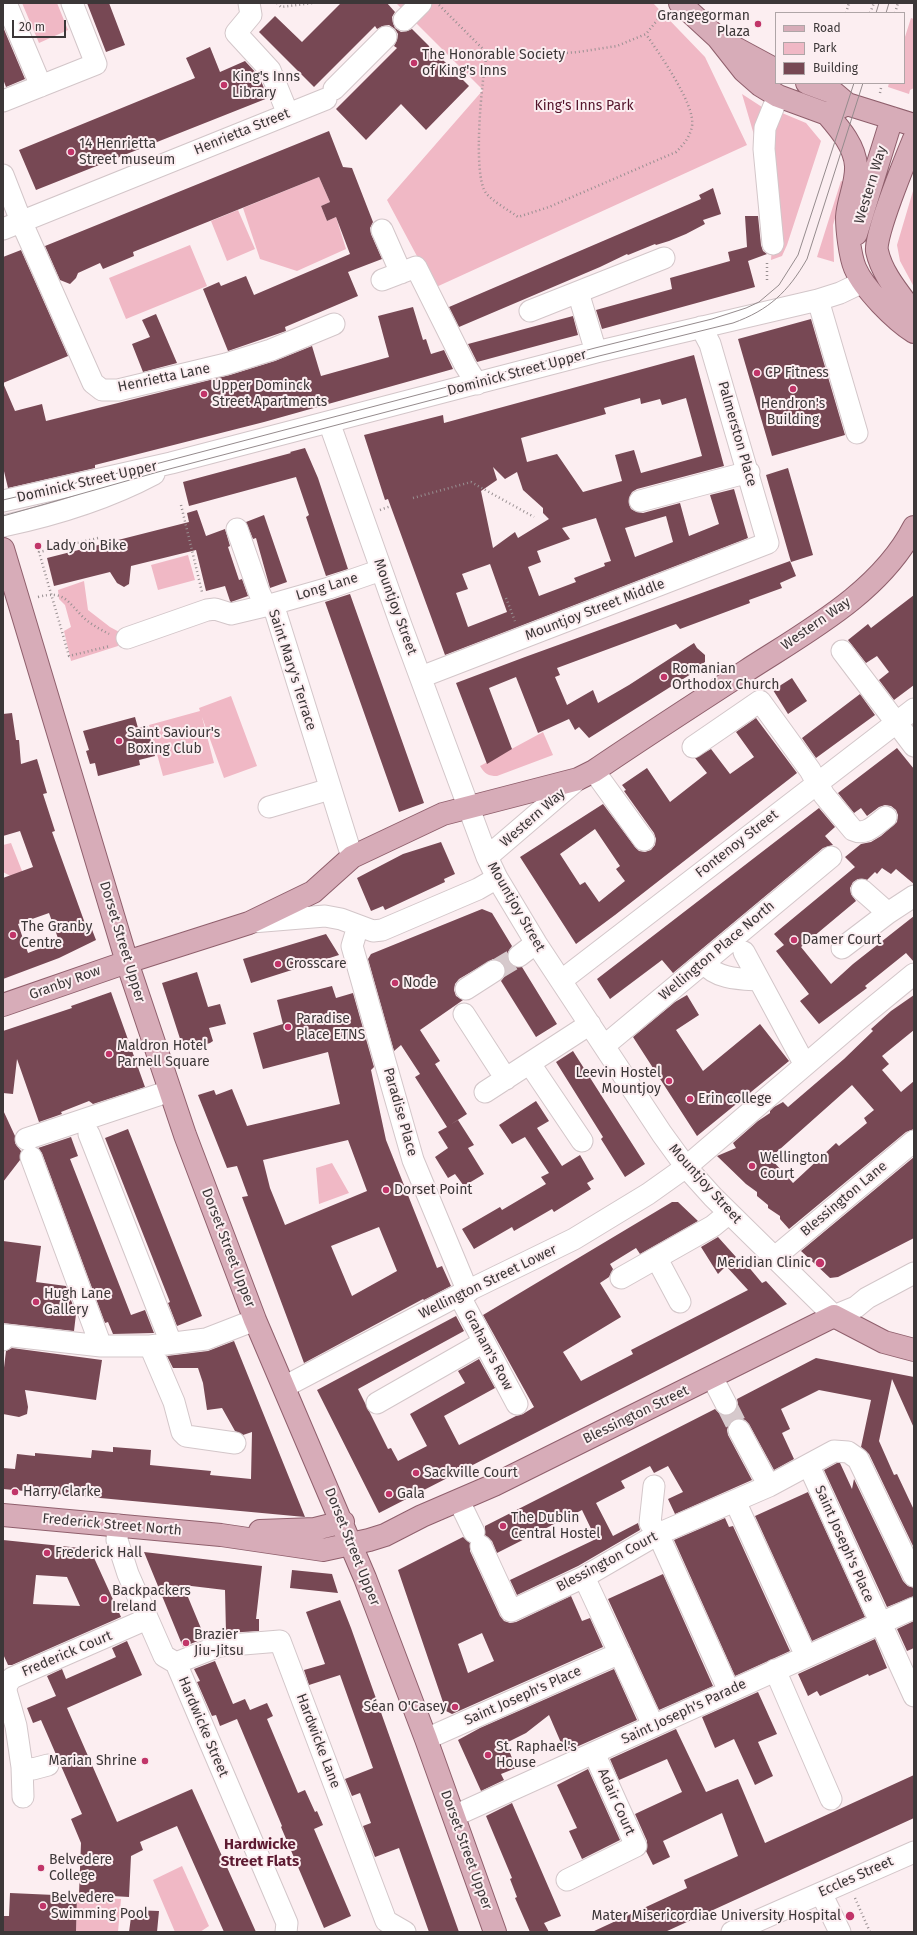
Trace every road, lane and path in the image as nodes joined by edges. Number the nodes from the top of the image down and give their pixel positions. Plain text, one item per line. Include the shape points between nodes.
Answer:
1 (6, 3) edge
2 (72, 3) edge
3 (249, 3) edge
4 (277, 3) edge
5 (313, 3) edge
6 (421, 3) edge
7 (437, 3) edge
8 (672, 8) edge
9 (404, 20) dead end
10 (646, 34) junction
11 (386, 38) dead end
12 (718, 38) junction
13 (486, 53) junction
14 (775, 69) edge
15 (810, 84) edge
16 (41, 86) junction
17 (881, 88) dead end
18 (880, 93) dead end
19 (778, 96) junction
20 (3, 101) edge
21 (847, 104) junction
22 (288, 114) junction
23 (827, 114) junction
24 (892, 118) junction
25 (914, 125) edge
26 (914, 139) edge
27 (3, 175) edge
28 (12, 225) edge
29 (382, 230) dead end
30 (773, 244) dead end
31 (851, 252) junction
32 (664, 258) dead end
33 (863, 282) junction
34 (578, 292) junction
35 (818, 300) junction
36 (530, 312) dead end
37 (914, 317) edge
38 (334, 324) dead end
39 (701, 327) junction
40 (914, 332) edge
41 (596, 352) junction
42 (477, 384) junction
43 (329, 422) junction
44 (857, 433) dead end
45 (171, 463) junction
46 (749, 472) junction
47 (413, 498) dead end
48 (3, 501) edge
49 (640, 501) dead end
50 (181, 505) dead end
51 (534, 517) dead end
52 (3, 526) edge
53 (914, 527) edge
54 (237, 529) dead end
55 (98, 538) dead end
56 (768, 543) joint
57 (3, 549) edge
58 (381, 570) junction
59 (50, 594) junction
60 (19, 602) junction
61 (269, 604) junction
62 (206, 610) junction
63 (127, 638) junction
64 (842, 651) dead end
65 (421, 677) junction
66 (914, 710) edge
67 (896, 723) junction
68 (914, 746) edge
69 (693, 747) dead end
70 (586, 775) junction
71 (817, 782) junction
72 (330, 789) junction
73 (469, 806) junction
74 (269, 808) dead end
75 (886, 817) dead end
76 (644, 840) dead end
77 (352, 857) junction
78 (487, 857) junction
79 (831, 857) dead end
80 (497, 878) junction
81 (862, 890) dead end
82 (914, 896) edge
83 (888, 913) junction
84 (249, 923) junction
85 (358, 926) junction
86 (536, 943) junction
87 (842, 948) dead end
88 (744, 952) dead end
89 (519, 956) tunnel mouth
90 (127, 962) junction
91 (704, 963) junction
92 (494, 971) tunnel mouth
93 (914, 974) edge
94 (562, 980) junction
95 (758, 980) junction
96 (466, 989) dead end
97 (3, 1005) edge
98 (464, 1014) dead end
99 (590, 1024) junction
100 (604, 1046) junction
101 (530, 1064) junction
102 (805, 1065) junction
103 (506, 1079) junction
104 (170, 1091) junction
105 (485, 1092) dead end
106 (89, 1134) dead end
107 (582, 1141) dead end
108 (914, 1141) edge
109 (686, 1167) junction
110 (729, 1213) junction
111 (775, 1257) junction
112 (657, 1259) junction
113 (914, 1273) edge
114 (621, 1278) dead end
115 (464, 1293) junction
116 (680, 1302) dead end
117 (834, 1316) junction
118 (256, 1320) junction
119 (3, 1340) edge
120 (484, 1342) junction
121 (171, 1343) junction
122 (101, 1346) junction
123 (150, 1346) junction
124 (914, 1350) edge
125 (712, 1377) junction
126 (284, 1387) junction
127 (377, 1403) dead end
128 (517, 1404) dead end
129 (726, 1404) tunnel mouth
130 (739, 1430) tunnel mouth
131 (235, 1443) dead end
132 (809, 1466) junction
133 (654, 1486) dead end
134 (769, 1486) junction
135 (459, 1501) junction
136 (735, 1501) junction
137 (3, 1514) edge
138 (343, 1522) junction
139 (118, 1525) junction
140 (658, 1534) junction
141 (221, 1535) junction
142 (352, 1544) junction
143 (914, 1576) edge
144 (584, 1577) junction
145 (914, 1608) edge
146 (147, 1619) junction
147 (879, 1623) junction
148 (620, 1653) junction
149 (806, 1656) junction
150 (176, 1663) junction
151 (775, 1670) junction
152 (729, 1691) junction
153 (914, 1696) edge
154 (653, 1725) junction
155 (426, 1739) junction
156 (594, 1753) junction
157 (48, 1765) dead end
158 (22, 1767) junction
159 (23, 1797) dead end
160 (831, 1799) dead end
161 (454, 1816) junction
162 (914, 1852) edge
163 (567, 1880) dead end
164 (847, 1881) junction
165 (821, 1893) junction
166 (490, 1930) edge
167 (286, 1932) edge
168 (405, 1932) edge
169 (732, 1932) edge
170 (840, 1932) edge
171 (870, 1932) edge

1 - 16 street
2 - 16 street via 96,64
3 - 22 street via 251,15 236,33 270,70
4 - 5 path via 282,7
6 - 9 street
7 - 13 path
8 - 10 path
8 - 12 main road
10 - 13 path via 617,46 578,52 530,56
10 - 13 path via 686,100 692,124 687,142 676,152 548,207 518,217 486,193 479,168
11 - 22 street, Henrietta Street via 330,94
12 - 14 main road
12 - 19 main road via 744,71
15 - 21 main road via 834,93
16 - 20 street
17 - 18 path
19 - 23 main road
19 - 30 street via 765,128 764,149
21 - 23 main road
21 - 24 main road
22 - 28 street, Henrietta Street
23 - 31 main road, Western Way via 846,139 856,167 847,217
24 - 25 main road
24 - 31 main road, Western Way
26 - 37 main road, Western Way via 879,232 876,250 884,270
27 - 28 street, Henrietta Lane
28 - 38 street, Henrietta Lane via 92,383 102,390 118,390 226,364 271,350
29 - 42 street via 391,277 416,267 465,366
31 - 33 main road, Western Way via 855,268
32 - 34 street
33 - 35 street, Dominick Street Upper
33 - 40 main road, Western Way via 900,323
34 - 36 street
34 - 41 street
35 - 39 street, Dominick Street Upper
35 - 44 street
39 - 41 street, Dominick Street Upper
39 - 46 street, Palmerston Place via 710,344
41 - 42 street, Dominick Street Upper
42 - 43 street, Dominick Street Upper
43 - 45 street, Dominick Street Upper
43 - 58 street, Mountjoy Street
45 - 48 street, Dominick Street Upper
45 - 52 street, Dominick Street Upper via 112,494 38,518
46 - 49 street
46 - 56 street, Palmerston Place
47 - 51 path via 471,482
50 - 62 path
53 - 70 main road, Western Way via 908,540 881,572 848,603
54 - 61 street via 259,592
55 - 59 path via 39,552
56 - 65 street, Mountjoy Street Middle
57 - 60 main road, Dorset Street Upper
58 - 61 street, Long Lane via 329,588
58 - 65 street, Mountjoy Street
59 - 60 path
59 - 63 path via 68,600 83,617 108,634
59 - 63 path via 69,656
60 - 90 main road, Dorset Street Upper
61 - 62 street, Saint Mary's Terrace via 231,614 215,609
61 - 72 street, Saint Mary's Terrace
62 - 63 street, Saint Mary's Terrace
64 - 67 street
65 - 73 street, Mountjoy Street
66 - 67 street, Fontenoy Street
67 - 68 street
67 - 71 street, Fontenoy Street
69 - 71 street via 760,701
70 - 73 main road, Western Way
70 - 76 street
70 - 78 street, Western Way
71 - 75 street via 824,795 853,830 865,832
71 - 94 street, Fontenoy Street
72 - 74 street
72 - 77 street, Saint Mary's Terrace
73 - 77 main road, Western Way via 443,814
73 - 78 street, Mountjoy Street
77 - 84 main road, Western Way via 313,892
78 - 80 street, Mountjoy Street
79 - 91 street, Wellington Place North
80 - 85 street via 478,889 382,930 373,931
80 - 86 street, Mountjoy Street
81 - 83 street
82 - 83 street
83 - 87 street
84 - 85 street via 325,916
84 - 90 main road, Granby Row
85 - 115 street, Paradise Place via 352,946 413,1160
86 - 89 street
86 - 94 street, Mountjoy Street
88 - 95 street
90 - 97 main road, Granby Row
90 - 104 main road, Dorset Street Upper
91 - 95 street via 709,969 732,979
91 - 100 street, Wellington Place North
92 - 96 street
93 - 102 street, Wellington Street Lower
94 - 99 street, Mountjoy Street
95 - 102 street
98 - 103 street
99 - 100 street, Mountjoy Street
99 - 101 street
100 - 109 street, Mountjoy Street
101 - 103 street
101 - 107 street
102 - 109 street, Wellington Street Lower
103 - 105 street
104 - 118 main road, Dorset Street Upper
104 - 122 street via 29,1148
106 - 121 street
108 - 111 street, Blessington Lane
109 - 110 street, Mountjoy Street
109 - 115 street, Wellington Street Lower via 648,1194 574,1239
110 - 111 street, Mountjoy Street
110 - 112 street via 713,1226
111 - 117 street, Mountjoy Street
112 - 114 street
112 - 116 street
113 - 117 street, Blessington Street via 867,1298 856,1307
115 - 120 street, Graham's Row
115 - 126 street, Wellington Street Lower
117 - 124 main road via 884,1342
117 - 125 main road, Blessington Street
118 - 121 street via 206,1339
118 - 126 main road, Dorset Street Upper
119 - 122 street via 4,1335
120 - 127 street
120 - 128 street, Graham's Row
121 - 123 street
122 - 123 street
123 - 131 street via 174,1402 182,1432 186,1436
125 - 129 street
125 - 135 main road, Blessington Street
126 - 138 main road, Dorset Street Upper
130 - 134 street
132 - 134 street, Blessington Court
132 - 143 street, Blessington Court via 834,1451 848,1452 858,1459
132 - 147 street, Saint Joseph's Place
133 - 140 street via 650,1523
134 - 136 street, Blessington Court
135 - 142 main road, Blessington Street via 385,1535
135 - 144 street, Blessington Court via 511,1611
136 - 140 street, Blessington Court
136 - 149 street
137 - 139 main road, Frederick Street North
138 - 141 main road, Frederick Street North via 315,1529 266,1530
138 - 142 main road, Dorset Street Upper
139 - 141 main road, Frederick Street North
139 - 146 street, Hardwicke Street via 117,1540
140 - 144 street, Blessington Court
140 - 152 street
141 - 142 main road, Frederick Street North via 323,1550
142 - 155 main road, Dorset Street Upper
144 - 148 street
145 - 147 street, Saint Joseph's Parade
146 - 150 street, Hardwicke Street via 164,1656
146 - 158 street, Frederick Court via 12,1678 7,1684 6,1691 16,1726
147 - 149 street, Saint Joseph's Parade
147 - 153 street, Saint Joseph's Place
148 - 154 street
148 - 155 street, Saint Joseph's Place
149 - 151 street, Saint Joseph's Parade
150 - 167 street, Hardwicke Street via 287,1923
150 - 168 street, Hardwicke Lane via 219,1646 280,1640 386,1921
151 - 152 street, Saint Joseph's Parade
151 - 160 street
152 - 154 street, Saint Joseph's Parade
154 - 156 street, Saint Joseph's Parade
155 - 161 main road, Dorset Street Upper
156 - 161 street, Saint Joseph's Parade
156 - 163 street, Adair Court via 636,1846
157 - 158 street via 33,1769
158 - 159 street, Frederick Court
161 - 166 main road, Dorset Street Upper
162 - 164 street, Eccles Street
164 - 165 street, Eccles Street
164 - 171 path
165 - 169 street, Eccles Street
165 - 170 street

